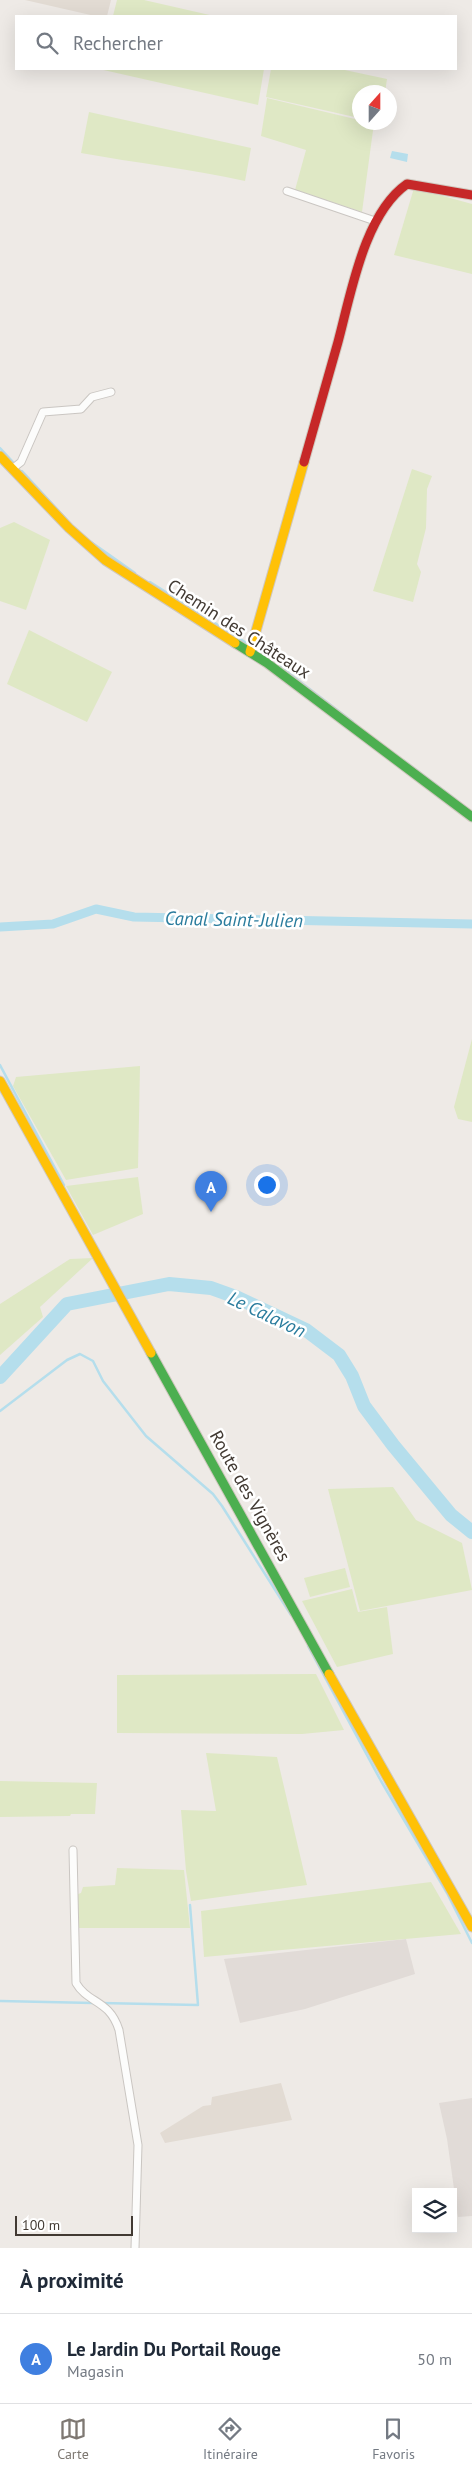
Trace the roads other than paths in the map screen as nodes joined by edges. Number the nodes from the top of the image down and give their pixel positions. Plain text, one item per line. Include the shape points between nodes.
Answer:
1 (287, 191) dead end
2 (472, 195) edge
3 (376, 221) junction
4 (111, 392) dead end
5 (0, 456) edge
6 (12, 469) junction
7 (250, 652) junction
8 (472, 817) edge
9 (0, 1081) edge
10 (73, 1850) dead end
11 (472, 1927) edge
12 (135, 2248) edge

1 - 3 street
2 - 3 street via 407,184 401,187
3 - 7 street via 363,255
4 - 6 street via 92,397 81,409 43,412 21,462
5 - 6 street, Chemin des Châteaux
6 - 7 street, Chemin des Châteaux via 105,560
7 - 8 street, Chemin des Châteaux
9 - 11 street, Route des Vignères
10 - 12 street via 76,1983 80,1990 102,2004 115,2018 138,2146

